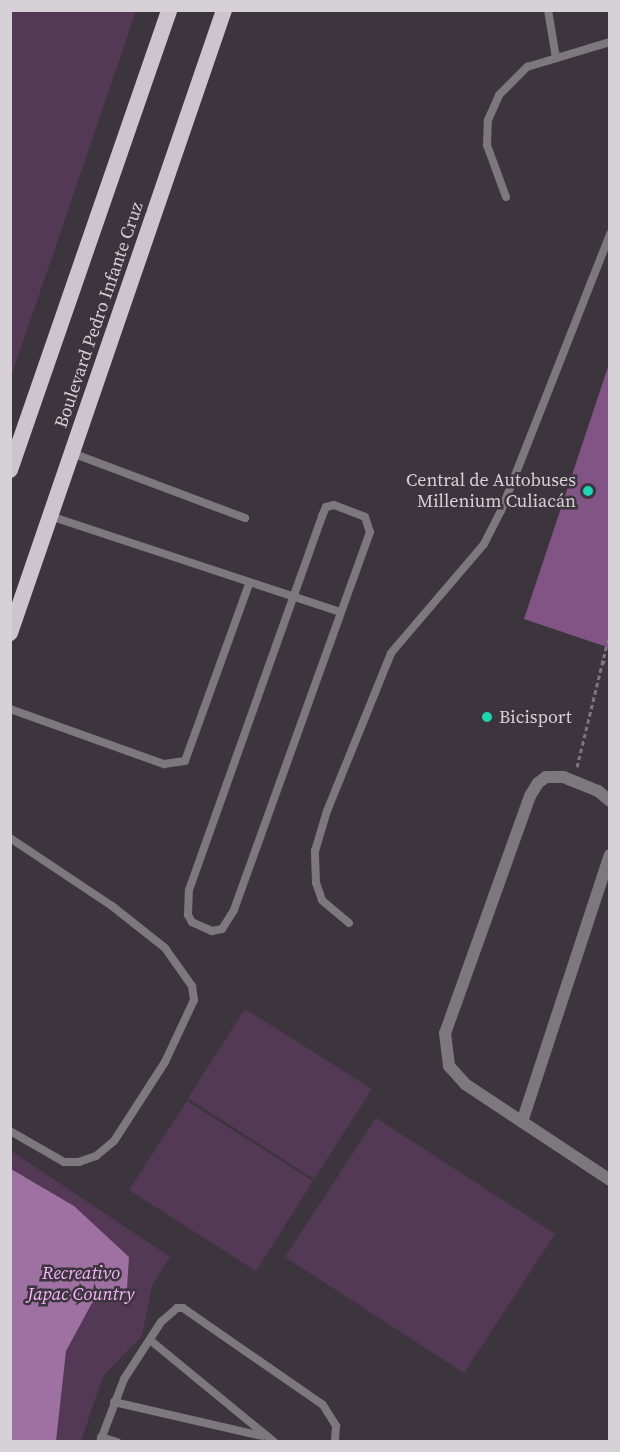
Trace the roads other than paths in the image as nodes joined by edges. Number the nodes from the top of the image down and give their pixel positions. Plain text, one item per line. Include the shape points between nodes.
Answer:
1 (169, 10) edge
2 (224, 10) edge
3 (548, 10) edge
4 (609, 42) edge
5 (556, 58) junction
6 (506, 197) dead end
7 (609, 234) edge
8 (72, 453) junction
9 (10, 470) edge
10 (50, 516) junction
11 (245, 519) dead end
12 (249, 584) junction
13 (293, 597) junction
14 (340, 612) junction
15 (10, 633) edge
16 (10, 709) edge
17 (609, 801) edge
18 (10, 838) edge
19 (609, 855) edge
20 (349, 923) dead end
21 (522, 1122) junction
22 (10, 1131) edge
23 (609, 1180) edge
24 (150, 1340) junction
25 (114, 1402) junction
26 (101, 1439) edge
27 (270, 1439) edge
28 (117, 1442) edge
29 (335, 1442) edge

1 - 9 highway, Boulevard Pedro Infante Cruz
2 - 8 highway, Boulevard Pedro Infante Cruz
3 - 5 lane
4 - 5 lane
5 - 6 lane via 527,67 499,95 488,120 488,145
7 - 20 lane via 501,512 484,544 391,653 327,811 315,851 316,884 322,900
8 - 10 highway, Boulevard Pedro Infante Cruz
8 - 11 lane
10 - 12 lane
10 - 15 highway, Boulevard Pedro Infante Cruz
12 - 13 lane
12 - 16 lane via 185,761 164,764
13 - 14 lane
13 - 14 lane via 326,507 344,506 365,517 370,531
13 - 14 lane via 189,890 188,915 192,922 212,931 222,929 234,910
17 - 21 street via 598,791 574,781 546,777 530,796 445,1033 449,1066 465,1084
18 - 22 lane via 112,906 165,948 188,978 194,1000 165,1062 114,1142 96,1156 64,1162
19 - 21 street
21 - 23 street
24 - 25 lane
24 - 27 lane
24 - 29 lane via 168,1312 183,1308 323,1405 336,1426
25 - 26 lane
25 - 27 lane
26 - 28 lane

